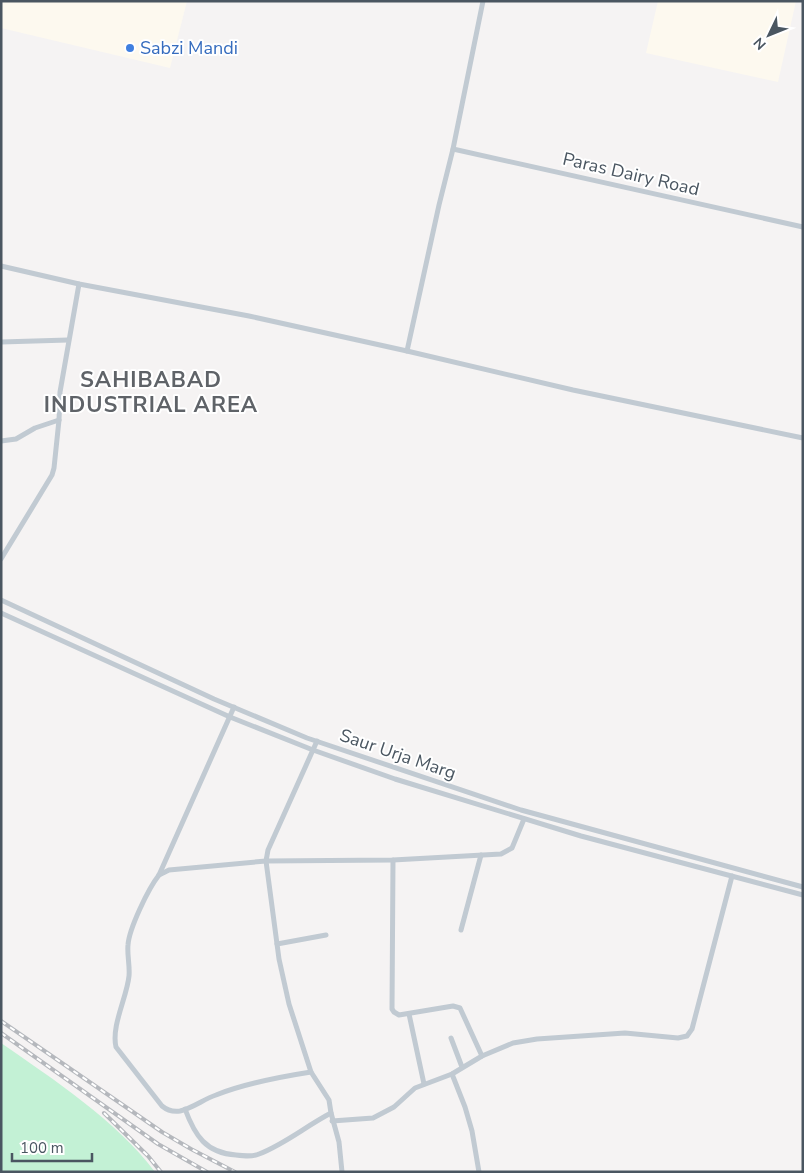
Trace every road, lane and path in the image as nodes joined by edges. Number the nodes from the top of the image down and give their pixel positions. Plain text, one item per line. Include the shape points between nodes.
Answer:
1 (483, 1) edge
2 (453, 149) junction
3 (803, 227) edge
4 (1, 266) edge
5 (79, 284) junction
6 (68, 340) junction
7 (1, 342) edge
8 (407, 351) junction
9 (59, 420) junction
10 (803, 438) edge
11 (1, 441) edge
12 (1, 559) edge
13 (1, 600) edge
14 (1, 613) edge
15 (234, 707) junction
16 (230, 717) junction
17 (317, 742) junction
18 (313, 750) junction
19 (524, 818) junction
20 (481, 855) junction
21 (393, 860) junction
22 (266, 861) junction
23 (159, 876) junction
24 (732, 876) junction
25 (803, 887) edge
26 (803, 895) edge
27 (461, 930) dead end
28 (326, 935) dead end
29 (277, 944) junction
30 (409, 1014) junction
31 (451, 1038) dead end
32 (482, 1056) junction
33 (462, 1068) junction
34 (311, 1072) junction
35 (452, 1074) junction
36 (424, 1084) junction
37 (185, 1110) junction
38 (330, 1113) junction
39 (332, 1121) junction
40 (342, 1172) edge
41 (479, 1172) edge

1 - 2 street
2 - 3 street, Paras Dairy Road
2 - 8 street
4 - 5 street
5 - 6 street
5 - 8 street via 249,316
6 - 7 street
6 - 9 street
8 - 10 street
9 - 11 street via 16,439
9 - 12 street via 52,475
13 - 15 street, Saur Urja Marg
14 - 16 street, Saur Urja Marg
15 - 16 street
15 - 17 street, Saur Urja Marg
16 - 18 street, Saur Urja Marg
16 - 23 street
17 - 18 street
17 - 25 street, Saur Urja Marg via 521,810
18 - 19 street, Saur Urja Marg
18 - 22 street
19 - 20 street via 512,848 501,854
19 - 24 street, Saur Urja Marg
20 - 21 street
20 - 27 street
21 - 22 street
21 - 30 street via 392,1009 396,1014
22 - 23 street via 169,870
22 - 29 street
23 - 37 street via 152,884 129,937 129,976 114,1041 118,1051 162,1106 172,1111
24 - 26 street, Saur Urja Marg
24 - 32 street via 692,1029 687,1036 624,1033 538,1039 513,1043
28 - 29 street
29 - 34 street via 289,1004
30 - 32 street via 453,1006 460,1008
30 - 36 street
31 - 33 street
32 - 33 street
33 - 35 street
34 - 37 street via 240,1086
34 - 38 street via 327,1095
35 - 36 street
35 - 41 street via 472,1131
36 - 39 street via 410,1090 394,1106 373,1118
37 - 38 street via 194,1130 210,1148 247,1156 279,1144
38 - 39 street
39 - 40 street via 339,1142

